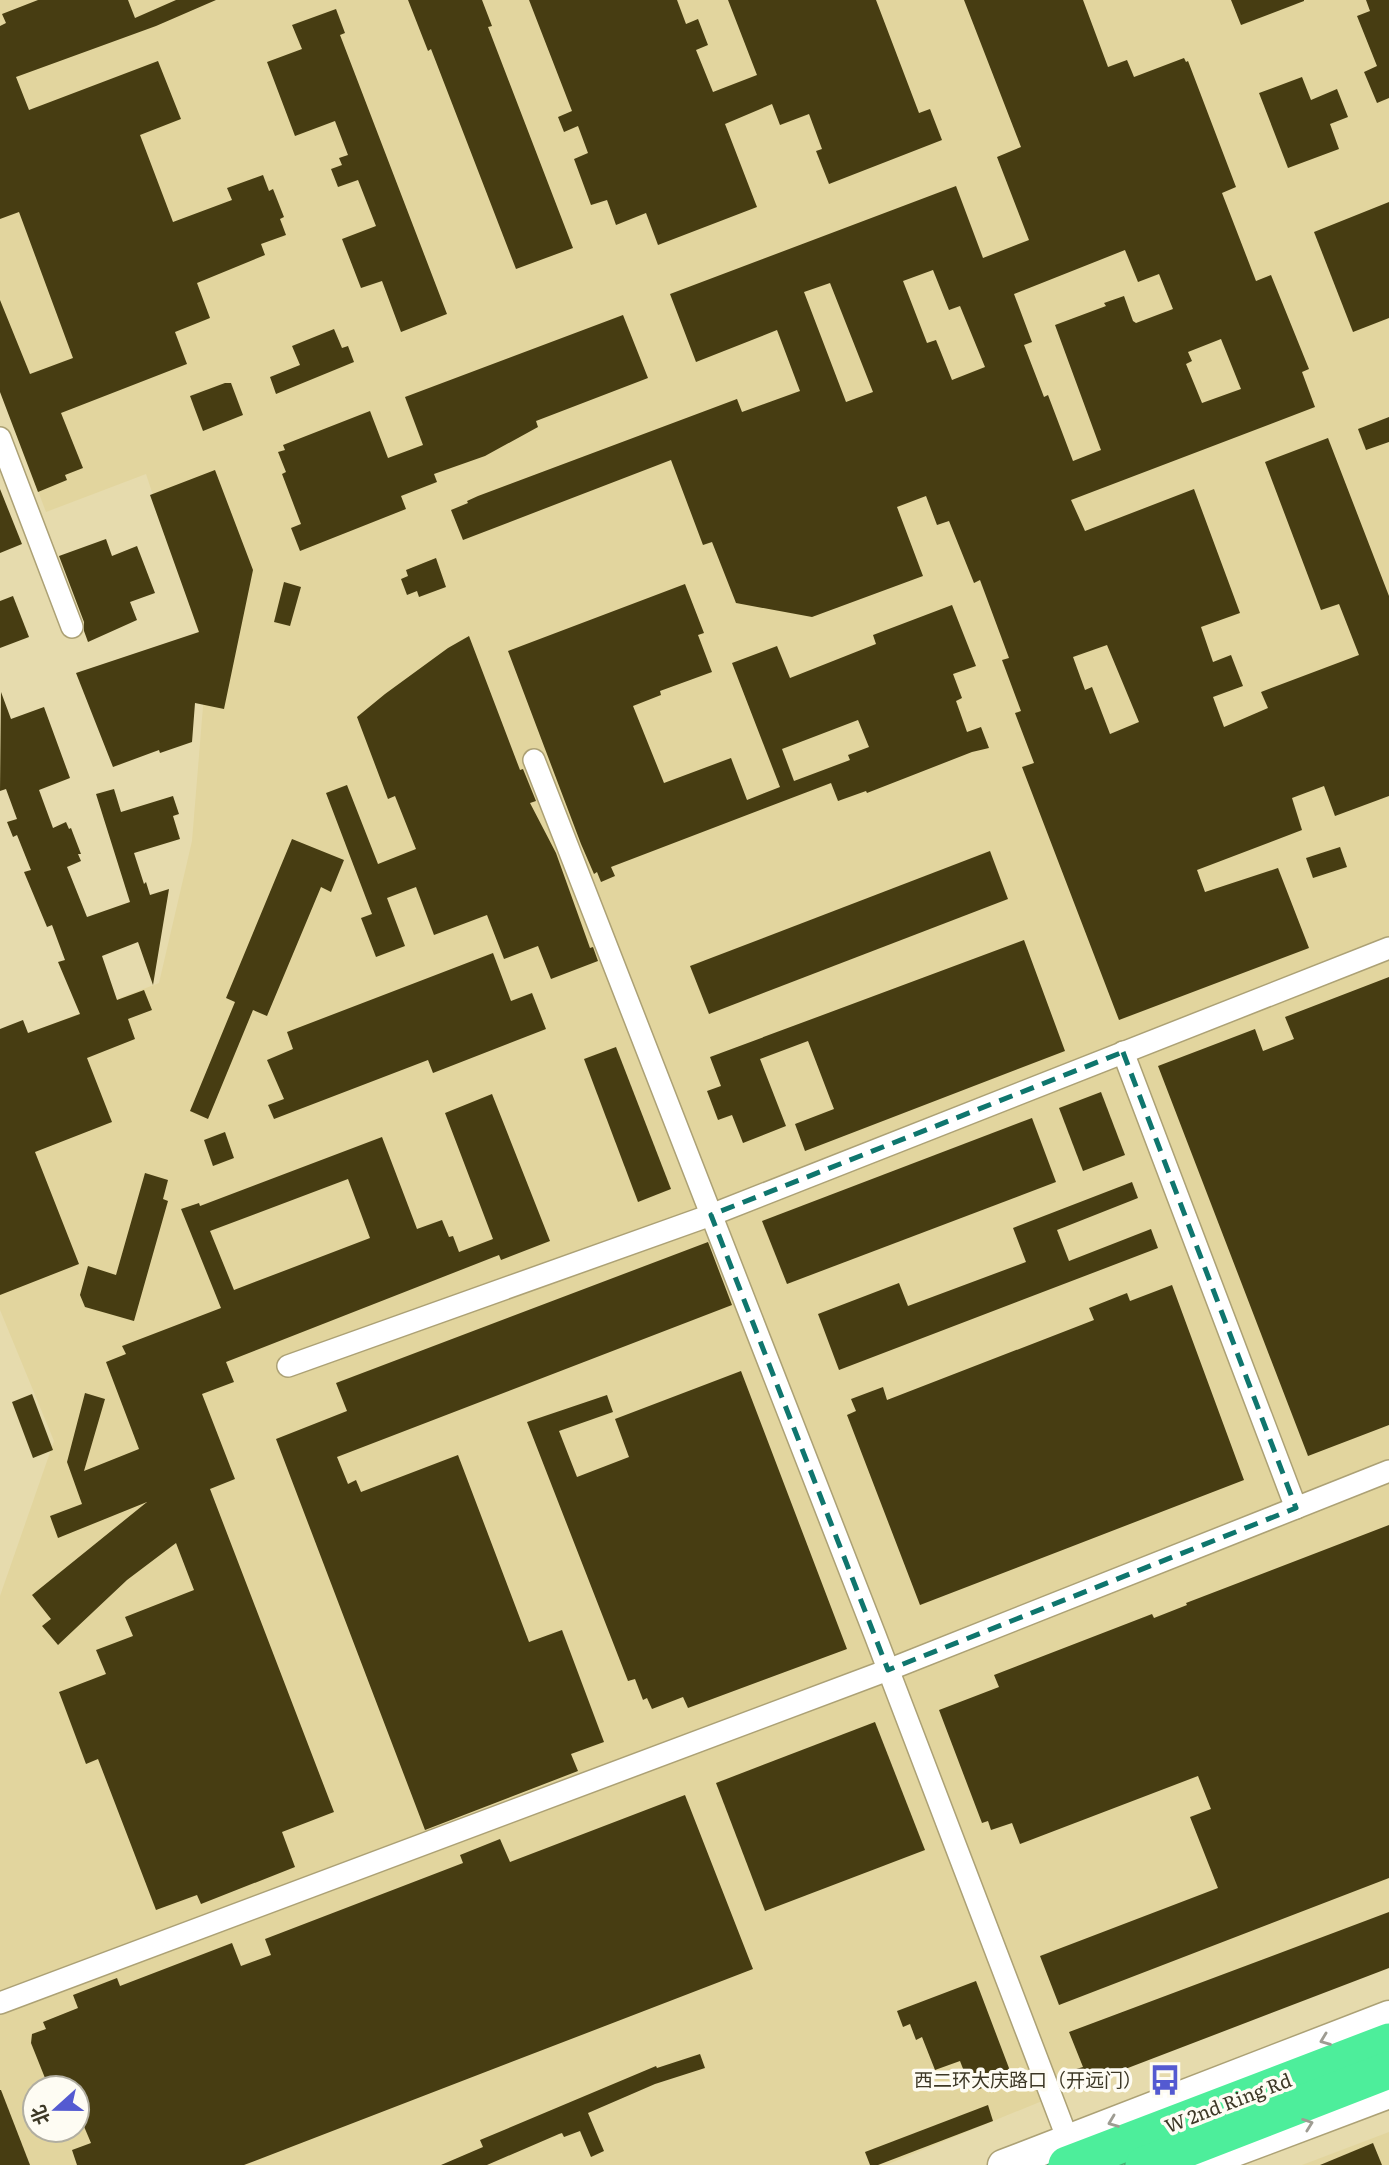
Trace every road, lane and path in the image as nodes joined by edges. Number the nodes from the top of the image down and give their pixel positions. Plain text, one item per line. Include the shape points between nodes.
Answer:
1 (0, 438) edge
2 (72, 627) dead end
3 (534, 760) dead end
4 (1389, 948) edge
5 (1123, 1052) junction
6 (711, 1215) junction
7 (288, 1366) dead end
8 (1389, 1471) edge
9 (1296, 1508) junction
10 (888, 1670) junction
11 (0, 2003) edge
12 (1389, 2016) edge
13 (1389, 2042) edge
14 (1389, 2070) edge
15 (1389, 2094) edge
16 (1067, 2152) edge
17 (1202, 2164) edge
18 (1003, 2165) edge
19 (1144, 2165) edge

1 - 2 street
3 - 6 street
4 - 5 street
5 - 6 street
5 - 9 street
6 - 7 street
6 - 10 street
8 - 9 street
9 - 10 street
10 - 11 street
10 - 16 street
12 -> 16 main road
13 - 16 highway, W 2nd Ring Rd
14 - 19 highway, W 2nd Ring Rd
17 -> 15 main road
16 - 18 main road

